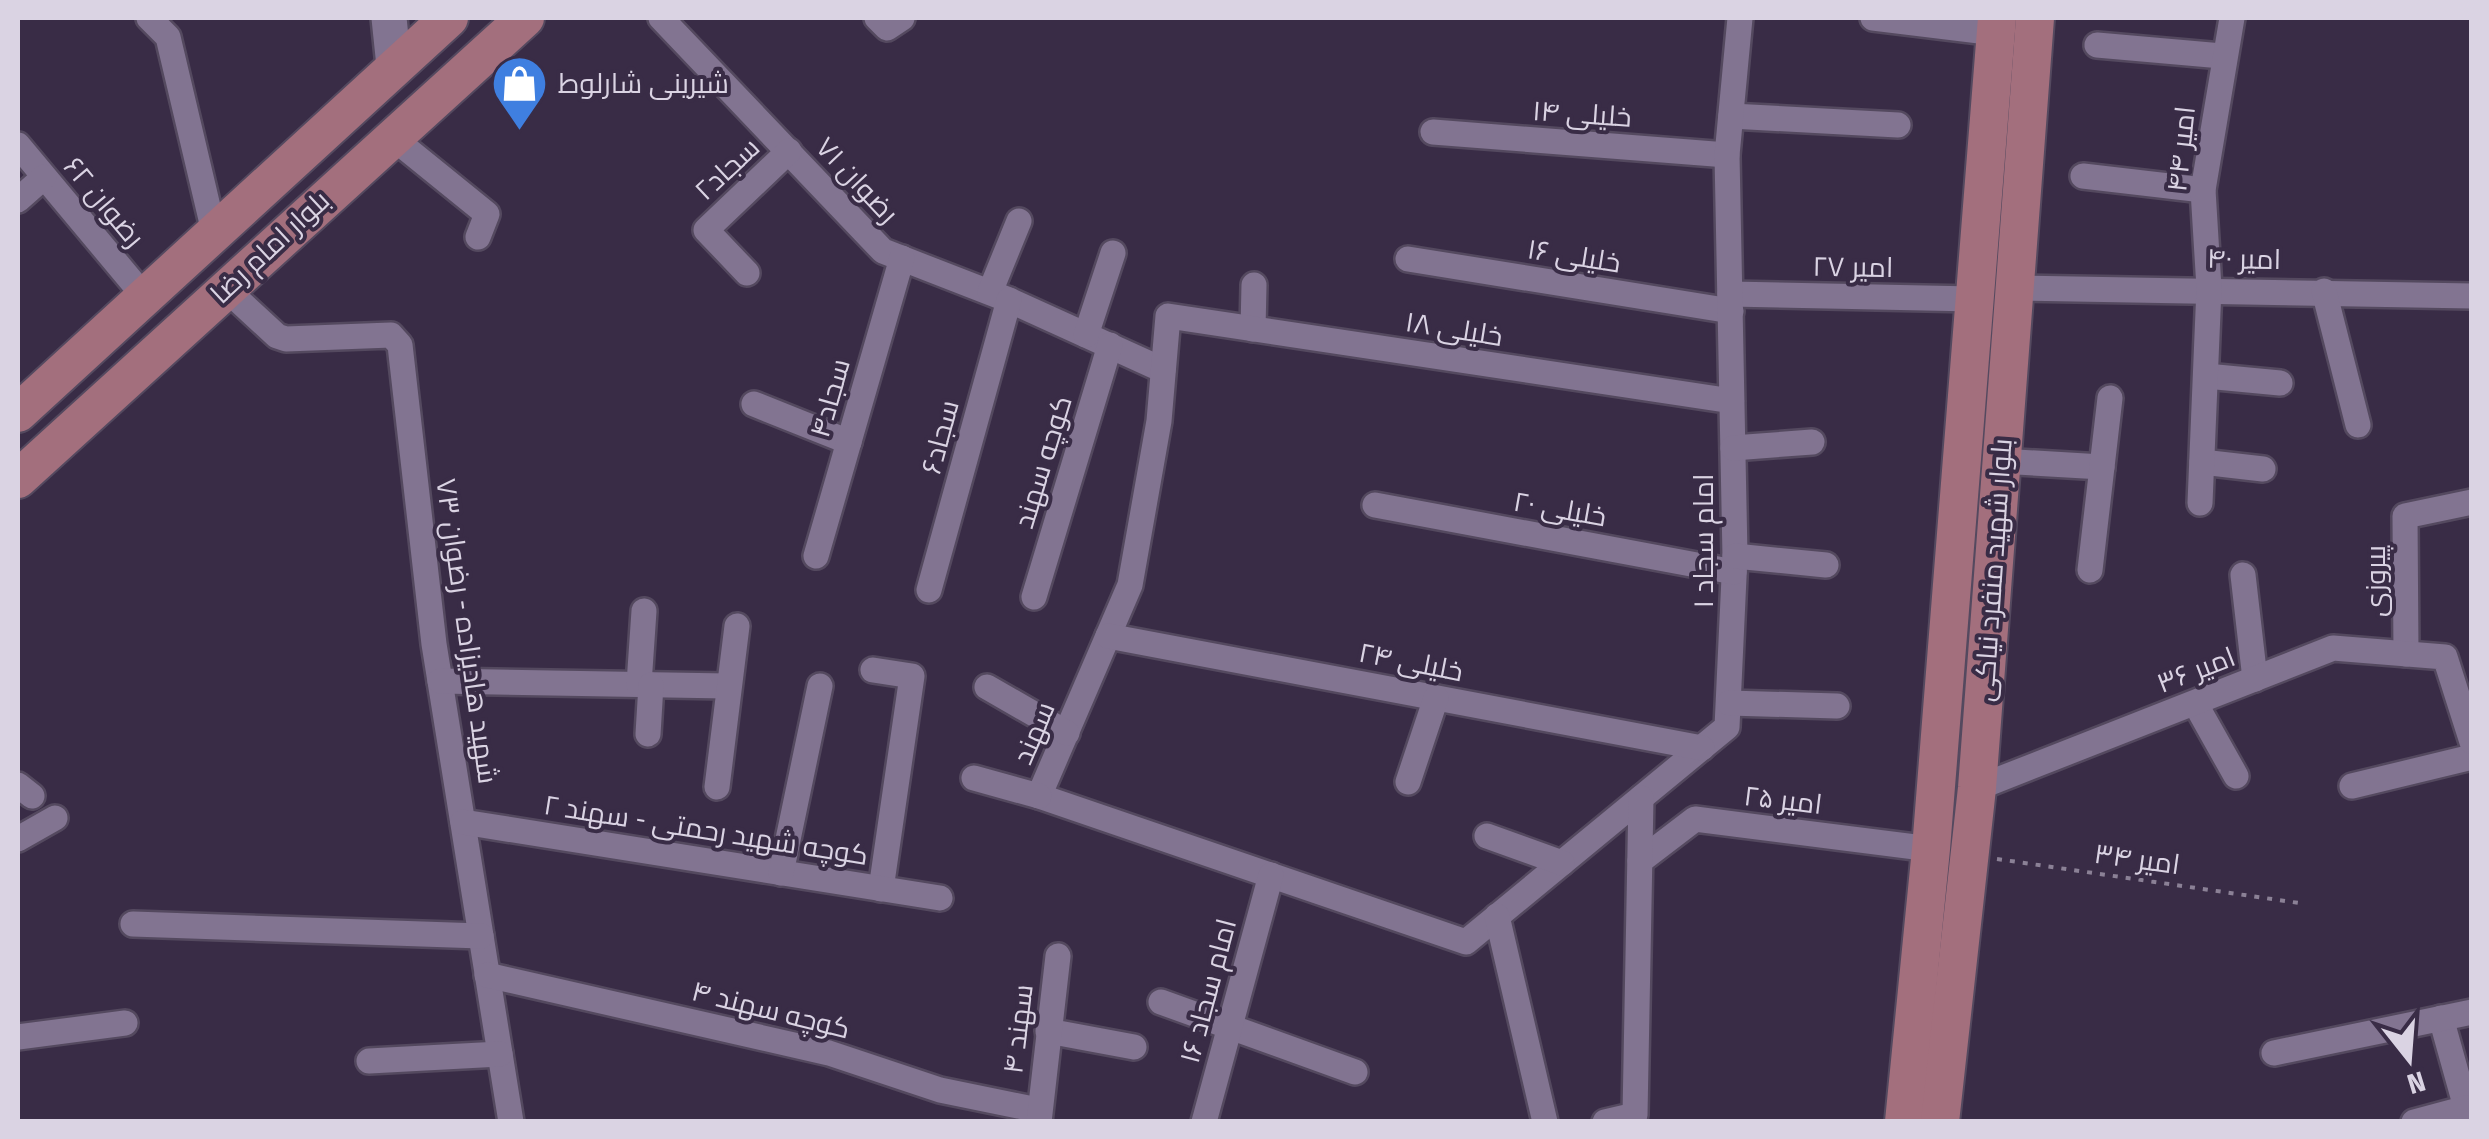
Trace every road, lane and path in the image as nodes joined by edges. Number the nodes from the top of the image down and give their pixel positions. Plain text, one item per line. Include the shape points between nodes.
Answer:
1 (149, 18) edge
2 (389, 18) edge
3 (449, 18) edge
4 (525, 18) edge
5 (660, 18) edge
6 (878, 18) edge
7 (902, 18) edge
8 (1740, 18) edge
9 (1872, 18) edge
10 (2036, 18) edge
11 (2232, 18) edge
12 (1996, 25) edge
13 (2096, 45) dead end
14 (2222, 56) junction
15 (394, 66) junction
16 (1731, 116) junction
17 (1898, 125) dead end
18 (1432, 132) dead end
19 (392, 137) junction
20 (18, 145) edge
21 (789, 152) junction
22 (1728, 155) junction
23 (2083, 176) dead end
24 (44, 177) junction
25 (2203, 190) junction
26 (18, 200) edge
27 (1020, 221) dead end
28 (214, 232) junction
29 (478, 237) dead end
30 (1113, 253) dead end
31 (902, 258) junction
32 (1408, 259) dead end
33 (747, 273) dead end
34 (1254, 286) dead end
35 (226, 288) junction
36 (2014, 288) junction
37 (2210, 288) junction
38 (2324, 291) junction
39 (144, 296) junction
40 (1000, 296) junction
41 (2472, 296) edge
42 (1974, 299) junction
43 (1730, 303) junction
44 (1168, 316) joint
45 (1253, 329) junction
46 (1086, 335) junction
47 (1110, 346) junction
48 (1163, 370) junction
49 (2206, 376) junction
50 (2280, 383) dead end
51 (2110, 398) dead end
52 (1732, 402) junction
53 (754, 404) dead end
54 (18, 413) edge
55 (2358, 425) dead end
56 (849, 442) junction
57 (1812, 442) dead end
58 (1733, 448) junction
59 (2000, 461) junction
60 (2202, 462) junction
61 (2102, 468) junction
62 (2262, 469) dead end
63 (18, 479) edge
64 (2472, 502) edge
65 (2200, 503) dead end
66 (1375, 506) dead end
67 (816, 556) dead end
68 (1735, 564) junction
69 (1826, 565) dead end
70 (2090, 570) dead end
71 (2243, 575) dead end
72 (929, 590) dead end
73 (1034, 597) dead end
74 (644, 611) dead end
75 (737, 626) dead end
76 (1108, 636) junction
77 (2406, 654) junction
78 (873, 670) dead end
79 (2255, 679) junction
80 (440, 680) junction
81 (645, 684) junction
82 (726, 686) junction
83 (820, 686) dead end
84 (987, 687) dead end
85 (1436, 698) junction
86 (2195, 702) junction
87 (1728, 703) junction
88 (1837, 706) dead end
89 (1066, 733) junction
90 (648, 734) dead end
91 (2472, 742) edge
92 (1702, 748) junction
93 (2472, 757) edge
94 (2236, 776) dead end
95 (974, 778) dead end
96 (1408, 782) dead end
97 (2352, 786) dead end
98 (717, 787) dead end
99 (1977, 788) junction
100 (1040, 796) junction
101 (1641, 798) junction
102 (56, 818) dead end
103 (463, 822) junction
104 (1487, 836) dead end
105 (18, 839) edge
106 (1932, 850) junction
107 (1969, 855) junction
108 (1640, 861) junction
109 (1562, 863) junction
110 (781, 873) junction
111 (1271, 875) junction
112 (881, 888) junction
113 (940, 898) dead end
114 (2299, 903) dead end
115 (1496, 916) junction
116 (133, 924) dead end
117 (481, 936) junction
118 (1466, 942) joint
119 (1058, 956) dead end
120 (488, 975) junction
121 (1161, 1002) dead end
122 (2472, 1012) edge
123 (2441, 1018) junction
124 (124, 1023) dead end
125 (1230, 1026) junction
126 (1048, 1030) junction
127 (18, 1037) edge
128 (1134, 1047) dead end
129 (2274, 1053) dead end
130 (500, 1054) junction
131 (369, 1060) dead end
132 (1355, 1072) dead end
133 (2468, 1115) edge
134 (1039, 1116) edge
135 (511, 1122) edge
136 (1204, 1122) edge
137 (1545, 1122) edge
138 (1605, 1122) edge
139 (1904, 1122) edge
140 (1940, 1122) edge
141 (2414, 1122) edge

1 - 28 street via 168,37
2 - 15 main road
3 - 15 main road, بلوار امام رضا
4 - 19 main road, بلوار امام رضا
5 - 21 street, رضوان ۷۱
6 - 7 street via 887,28
8 - 16 street, امام سجاد ۱
9 - 12 street
10 - 36 main road, بلوار شهید منفرد نیاکی
11 - 14 street, امیر ۴۴
12 - 42 main road, بلوار شهید منفرد نیاکی
13 - 14 street
14 - 25 street, امیر ۴۴
15 - 28 main road, بلوار امام رضا
16 - 17 street
16 - 22 street, امام سجاد ۱
18 - 22 street, خلیلی ۱۴
19 - 29 street via 487,214
19 - 35 main road, بلوار امام رضا
20 - 24 street, رضوان ۶۲
21 - 31 street, رضوان ۷۱ via 884,251
21 - 33 street, سجاد۲ via 706,230
22 - 43 street, امام سجاد ۱
23 - 25 street
24 - 26 street
24 - 39 street, رضوان ۶۲
25 - 37 street, امیر ۴۴
27 - 40 street, سجاد۶
28 - 39 main road, بلوار امام رضا
30 - 46 street
31 - 40 street, رضوان ۷۱
31 - 56 street, سجاد۴
32 - 43 street, خلیلی ۱۶
34 - 45 street
35 - 63 main road, بلوار امام رضا
35 - 80 street, شهید هادیزاده - رضوان ۷۳ via 286,339 391,335 400,345
36 - 37 street, امیر ۴۰
36 - 59 main road, بلوار شهید منفرد نیاکی
37 - 38 street, امیر ۴۰
37 - 49 street, امیر ۴۴
38 - 41 street, امیر ۴۰
38 - 55 street
39 - 54 main road, بلوار امام رضا
40 - 46 street, رضوان ۷۱
40 - 72 street, سجاد۶
42 - 43 street, امیر ۲۷
42 - 106 main road, بلوار شهید منفرد نیاکی
43 - 52 street, امام سجاد ۱
44 - 45 street, خلیلی ۱۸
44 - 48 street, سهند
45 - 52 street, خلیلی ۱۸
46 - 47 street, رضوان ۷۱
47 - 48 street, رضوان ۷۱
47 - 73 street, كوچه سهند
48 - 76 street, سهند via 1130,585
49 - 50 street
49 - 60 street, امیر ۴۴
51 - 61 street
52 - 58 street, امام سجاد ۱
53 - 56 street
56 - 67 street, سجاد۴
57 - 58 street
58 - 68 street, امام سجاد ۱
59 - 61 street
59 - 99 main road, بلوار شهید منفرد نیاکی
60 - 62 street
60 - 65 street, امیر ۴۴
61 - 70 street
64 - 77 street, پیروزی via 2405,516
66 - 68 street, خلیلی ۲۰
68 - 69 street, خلیلی ۲۰
68 - 87 street, امام سجاد ۱
71 - 79 street
74 - 81 street
75 - 82 street
76 - 85 street, خلیلی ۲۴
76 - 89 street, سهند
77 - 79 street, امیر ۳۶ via 2333,648
77 - 91 street, امیر ۳۶ via 2445,657
78 - 112 street via 912,676
79 - 86 street, امیر ۳۶
80 - 81 street
80 - 103 street, شهید هادیزاده - رضوان ۷۳
81 - 82 street
81 - 90 street
82 - 98 street
83 - 110 street
84 - 89 street
85 - 92 street, خلیلی ۲۴
85 - 96 street
86 - 94 street
86 - 99 street, امیر ۳۶
87 - 88 street
87 - 92 street, امام سجاد ۱ via 1728,727
89 - 100 street, سهند
92 - 101 street, امام سجاد ۱
93 - 97 street
95 - 100 street
99 - 107 main road, بلوار شهید منفرد نیاکی
100 - 111 street, سهند
101 - 108 street
101 - 109 street, امام سجاد ۱
102 - 105 street
103 - 110 street, کوچه شهید رحمتی - سهند ۲
103 - 117 street, شهید هادیزاده - رضوان ۷۳
104 - 109 street
106 - 107 main road
106 - 108 street, امیر ۲۵ via 1694,819
106 - 139 main road, بلوار شهید منفرد نیاکی
107 - 114 path, امیر ۳۴
107 - 140 main road, بلوار شهید منفرد نیاکی
108 - 138 street via 1635,1115
109 - 115 street, امام سجاد ۱
110 - 112 street, کوچه شهید رحمتی - سهند ۲
111 - 118 street, سهند
111 - 125 street, امام سجاد ۱۶
112 - 113 street, کوچه شهید رحمتی - سهند ۲
115 - 118 street, امام سجاد ۱
115 - 137 street
116 - 117 street
117 - 120 street, شهید هادیزاده - رضوان ۷۳
119 - 126 street, سهند ۴
120 - 130 street, شهید هادیزاده - رضوان ۷۳
120 - 134 street, کوچه سهند ۴ via 829,1053
121 - 125 street
122 - 123 street
123 - 129 street
123 - 133 street
124 - 127 street
125 - 132 street
125 - 136 street, امام سجاد ۱۶
126 - 128 street
126 - 134 street, سهند ۴
130 - 131 street
130 - 135 street, شهید هادیزاده - رضوان ۷۳
133 - 141 street

